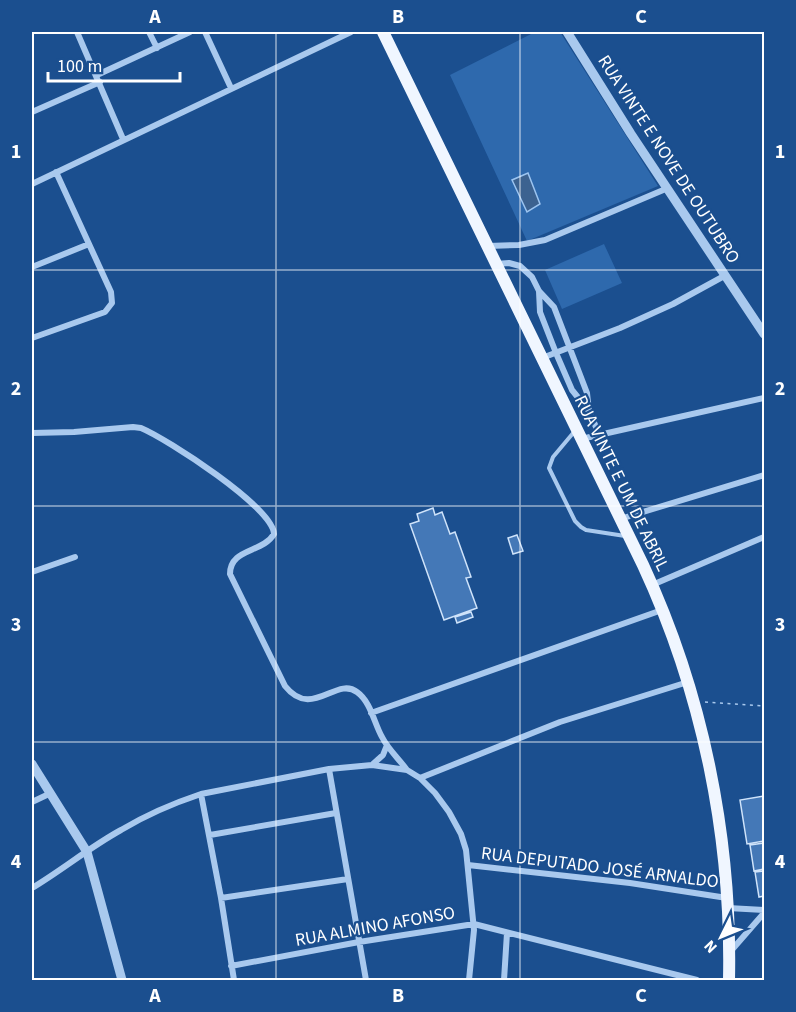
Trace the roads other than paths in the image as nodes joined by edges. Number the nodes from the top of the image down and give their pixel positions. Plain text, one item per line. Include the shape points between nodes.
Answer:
1 (77, 32) edge
2 (149, 32) edge
3 (190, 32) edge
4 (205, 32) edge
5 (351, 32) edge
6 (383, 32) edge
7 (567, 32) edge
8 (157, 48) junction
9 (97, 75) junction
10 (100, 82) junction
11 (231, 88) junction
12 (32, 112) edge
13 (123, 139) junction
14 (56, 172) junction
15 (32, 184) edge
16 (669, 188) junction
17 (89, 244) junction
18 (486, 246) junction
19 (495, 264) junction
20 (32, 267) edge
21 (726, 275) junction
22 (539, 291) junction
23 (765, 334) edge
24 (32, 338) edge
25 (570, 348) junction
26 (556, 353) junction
27 (541, 358) junction
28 (765, 398) edge
29 (589, 411) junction
30 (32, 433) edge
31 (578, 434) junction
32 (599, 434) junction
33 (765, 475) edge
34 (619, 519) junction
35 (628, 536) junction
36 (765, 537) edge
37 (75, 557) dead end
38 (32, 573) edge
39 (652, 585) junction
40 (663, 610) junction
41 (688, 682) junction
42 (371, 713) junction
43 (387, 745) junction
44 (32, 764) edge
45 (372, 765) junction
46 (329, 769) junction
47 (407, 770) junction
48 (420, 778) junction
49 (51, 793) junction
50 (201, 794) junction
51 (32, 802) edge
52 (336, 813) junction
53 (210, 835) junction
54 (87, 852) junction
55 (468, 865) junction
56 (348, 879) junction
57 (32, 888) edge
58 (221, 898) junction
59 (728, 903) junction
60 (765, 912) edge
61 (474, 924) junction
62 (507, 933) junction
63 (359, 942) junction
64 (730, 953) junction
65 (231, 966) junction
66 (122, 981) edge
67 (234, 981) edge
68 (366, 981) edge
69 (470, 981) edge
70 (504, 981) edge
71 (697, 981) edge
72 (729, 981) edge

1 - 9 street
2 - 8 street
3 - 8 street
4 - 11 street
5 - 11 street
6 - 18 main road, RUA VINTE E UM DE ABRIL
7 - 16 street, RUA VINTE E NOVE DE OUTUBRO
8 - 9 street
9 - 10 street
10 - 12 street
10 - 13 street
11 - 13 street
13 - 14 street
14 - 15 street
14 - 17 street
16 - 18 street via 545,240
16 - 21 street, RUA VINTE E NOVE DE OUTUBRO
17 - 20 street
17 - 24 street via 111,292 111,306 105,312
18 - 19 main road, RUA VINTE E UM DE ABRIL
19 - 22 street via 520,266
19 - 27 main road, RUA VINTE E UM DE ABRIL
21 - 23 street, RUA VINTE E NOVE DE OUTUBRO
21 - 25 street via 672,304
22 - 25 street via 554,307
22 - 26 street via 540,312
25 - 26 street
25 - 29 street via 587,393
26 - 27 street
26 - 29 street via 572,390
27 - 31 main road, RUA VINTE E UM DE ABRIL
28 - 32 street
29 - 32 street
30 - 42 street via 141,428 201,464 258,508 274,534 267,544 235,558 230,574 285,686 299,699 306,700 353,690
31 - 32 street
31 - 34 main road, RUA VINTE E UM DE ABRIL
31 - 35 lane via 553,457 549,468 580,527
33 - 34 street
34 - 35 main road, RUA VINTE E UM DE ABRIL
35 - 39 main road, RUA VINTE E UM DE ABRIL
36 - 39 street
37 - 38 street
39 - 40 main road, RUA VINTE E UM DE ABRIL
40 - 41 main road, RUA VINTE E UM DE ABRIL
40 - 42 street
41 - 48 street via 560,723
41 - 59 main road, RUA VINTE E UM DE ABRIL via 718,815
42 - 43 street
43 - 45 street
43 - 47 street
44 - 49 street
45 - 46 street
45 - 47 street
46 - 50 street
46 - 52 street
47 - 48 street
48 - 55 street via 457,826
49 - 51 street
49 - 54 street
50 - 53 street
50 - 54 street via 137,821
52 - 53 street
52 - 56 street
53 - 58 street
54 - 57 street
54 - 66 street
55 - 59 street, RUA DEPUTADO JOSÉ ARNALDO via 630,884
55 - 61 street
56 - 58 street
56 - 63 street
58 - 65 street
59 - 60 street, RUA DEPUTADO JOSÉ ARNALDO
59 - 64 main road, RUA VINTE E UM DE ABRIL
60 - 64 street
61 - 62 street, RUA ALMINO AFONSO
61 - 63 street, RUA ALMINO AFONSO
61 - 69 street
62 - 70 street
62 - 71 street, RUA ALMINO AFONSO
63 - 65 street, RUA ALMINO AFONSO
63 - 68 street
64 - 72 main road, RUA VINTE E UM DE ABRIL
65 - 67 street

